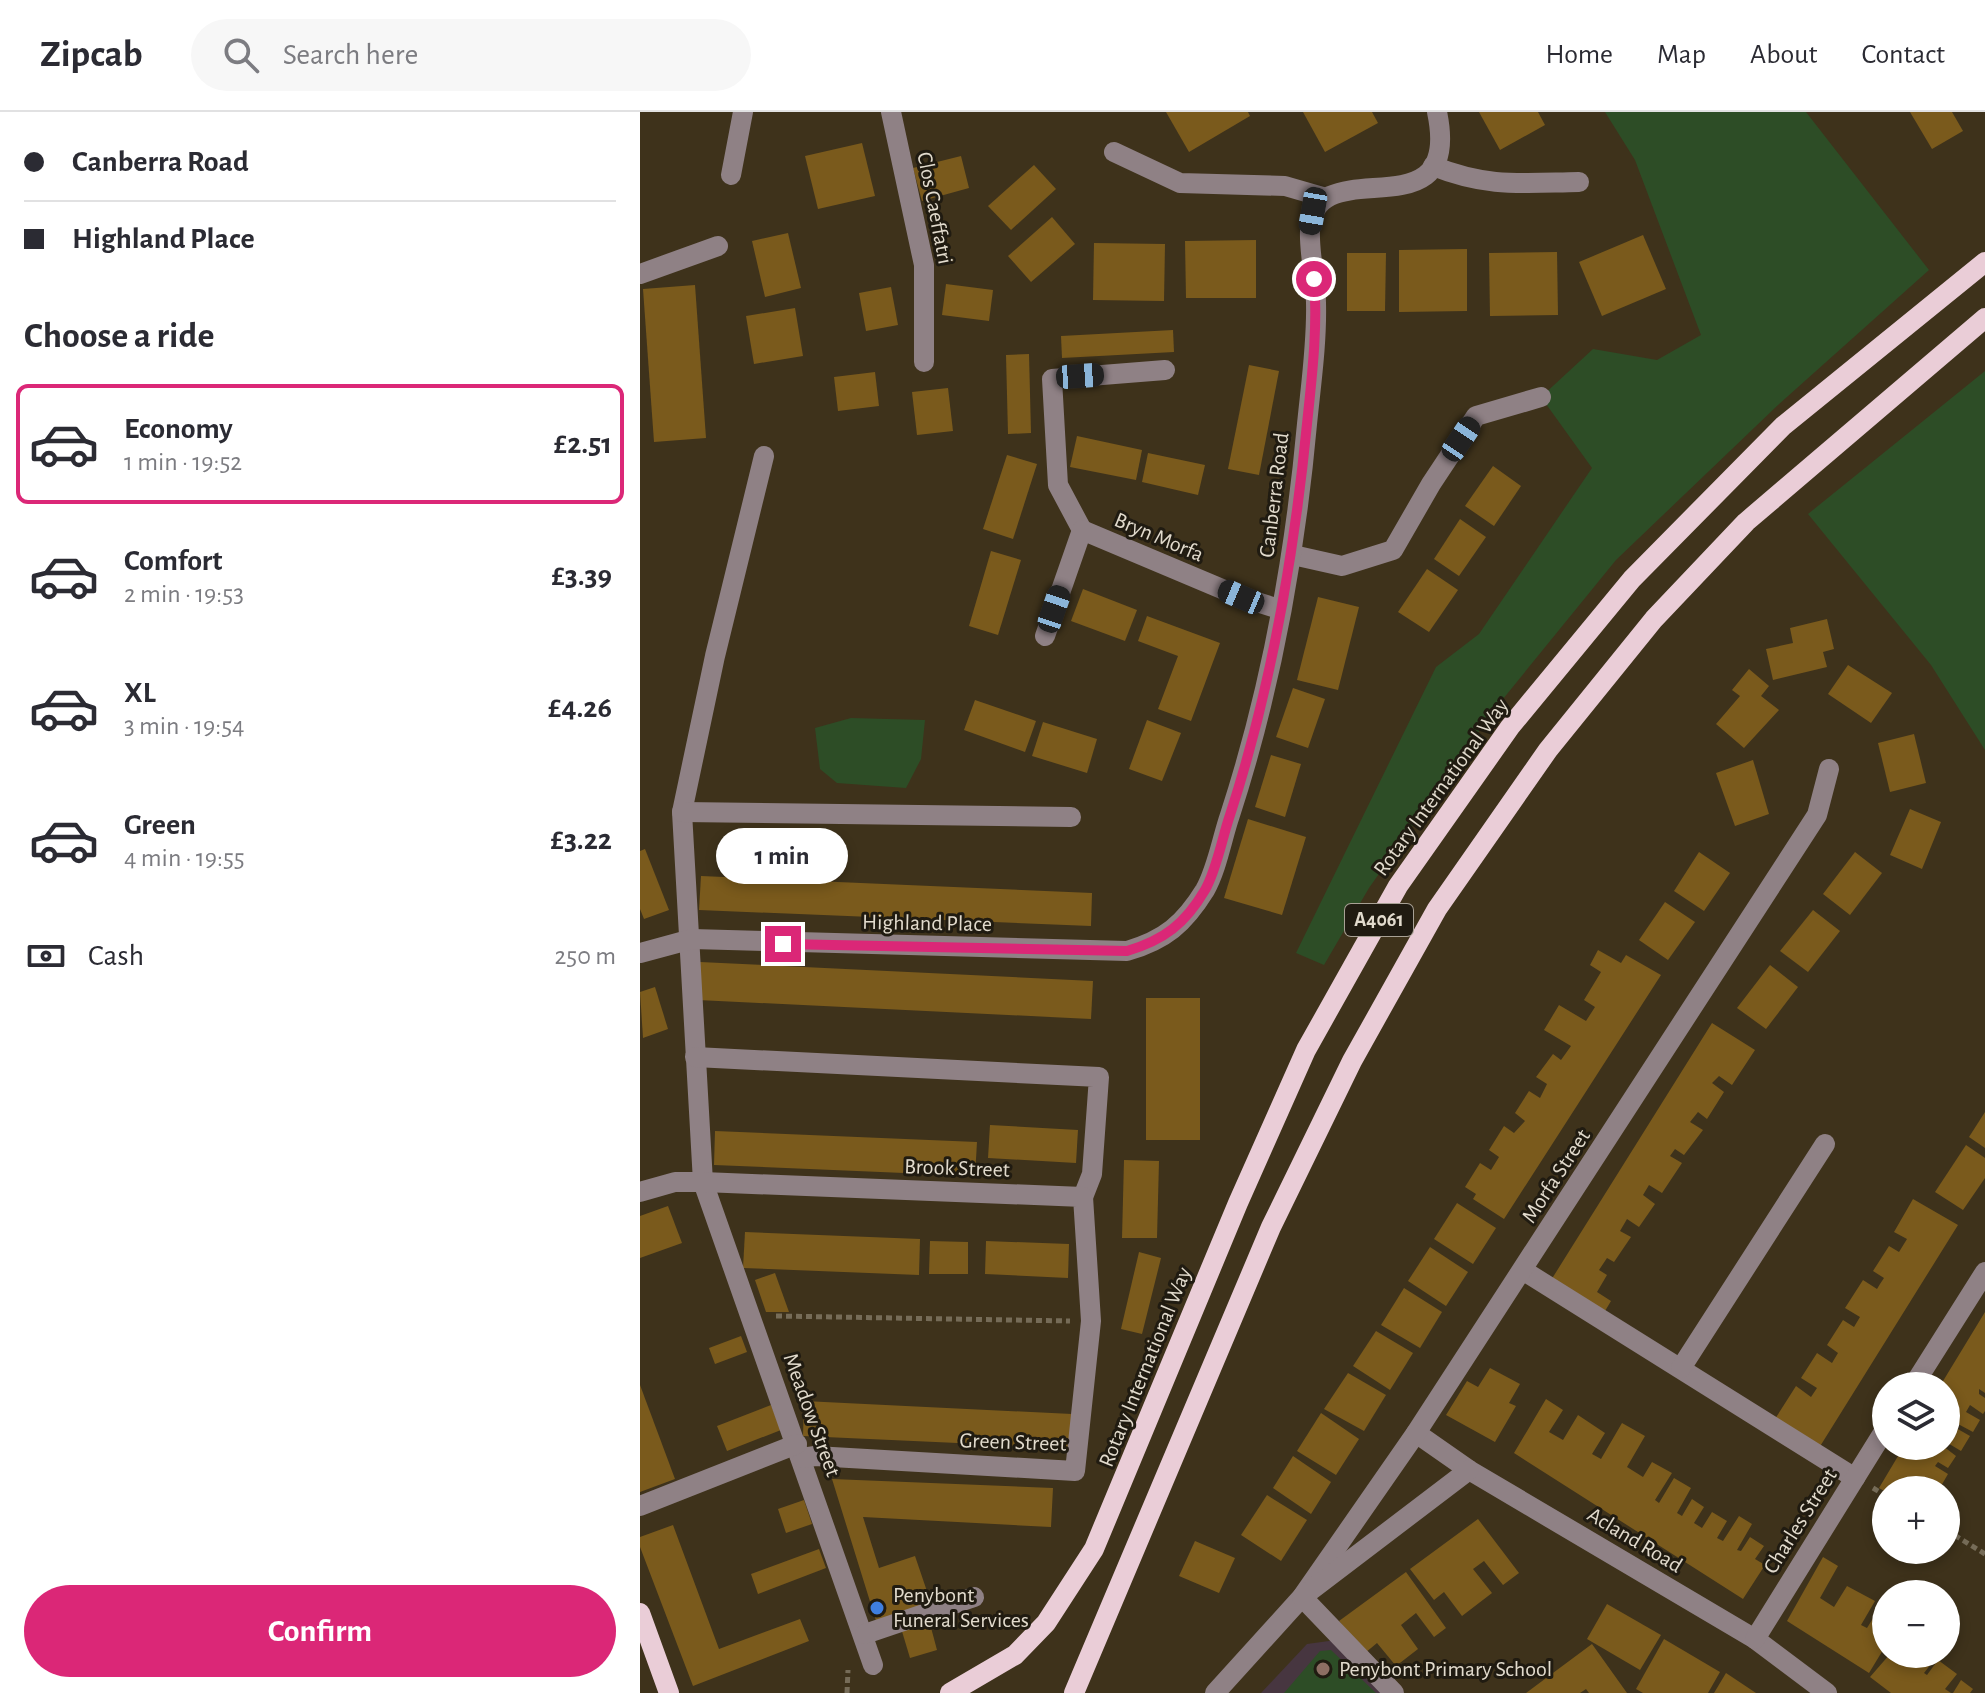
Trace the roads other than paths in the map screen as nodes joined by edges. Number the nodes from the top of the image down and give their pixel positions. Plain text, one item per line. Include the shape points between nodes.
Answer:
1 (743, 112) edge
2 (891, 112) edge
3 (1437, 112) edge
4 (1114, 152) dead end
5 (1433, 166) junction
6 (731, 175) dead end
7 (1579, 182) dead end
8 (1323, 197) junction
9 (718, 246) dead end
10 (1985, 262) edge
11 (640, 274) edge
12 (1985, 318) edge
13 (924, 362) dead end
14 (1165, 370) dead end
15 (1541, 397) dead end
16 (764, 456) dead end
17 (1082, 530) junction
18 (1293, 555) junction
19 (1279, 609) junction
20 (1045, 636) dead end
21 (1829, 769) dead end
22 (682, 812) junction
23 (1071, 817) dead end
24 (692, 939) junction
25 (1160, 941) joint
26 (640, 953) edge
27 (695, 1057) junction
28 (1825, 1144) dead end
29 (703, 1182) junction
30 (640, 1192) edge
31 (1083, 1197) junction
32 (1524, 1271) junction
33 (1985, 1272) edge
34 (1681, 1368) junction
35 (1922, 1372) edge
36 (1416, 1433) junction
37 (799, 1451) junction
38 (1872, 1451) edge
39 (1469, 1470) junction
40 (1855, 1478) junction
41 (640, 1506) edge
42 (974, 1597) dead end
43 (1302, 1597) junction
44 (640, 1613) edge
45 (865, 1634) junction
46 (1755, 1639) junction
47 (873, 1665) dead end
48 (669, 1693) edge
49 (950, 1693) edge
50 (1074, 1693) edge
51 (1215, 1693) edge
52 (1394, 1693) edge
53 (1827, 1693) edge

1 - 6 street
2 - 13 street, Clos Caeffatri via 924,265
3 - 5 street via 1441,146
4 - 8 street via 1180,183 1285,186
5 - 7 street via 1498,184
5 - 8 street via 1418,180 1397,188 1343,190
8 - 18 street, Canberra Road via 1313,211 1310,230 1316,304
9 - 11 street
10 - 49 main road, Rotary International Way / A4061 via 1783,426 1632,579 1510,727 1398,886 1306,1050 1094,1549 1062,1601 1015,1655
12 - 50 main road, A4061 via 1746,522 1654,619 1548,750 1437,909 1352,1061 1271,1227
14 - 17 street via 1052,379 1058,485
15 - 18 street via 1476,416 1393,550 1342,566
16 - 22 street, Meadow Street
17 - 19 street, Bryn Morfa
17 - 20 street, Bryn Morfa
18 - 19 street, Canberra Road
19 - 25 street, Canberra Road via 1250,753 1206,888
21 - 32 street, Morfa Street via 1817,815
22 - 23 street
22 - 24 street, Meadow Street
24 - 25 street, Highland Place via 1127,951
24 - 26 street, Highland Place
24 - 27 street, Meadow Street
27 - 29 street, Meadow Street
27 - 31 street via 1099,1077 1092,1174
28 - 34 street
29 - 30 street, Brook Street via 675,1182
29 - 31 street, Brook Street
29 - 37 street, Meadow Street
31 - 37 street, Green Street via 1091,1321 1075,1471
32 - 34 street
32 - 36 street, Morfa Street
33 - 35 street
34 - 40 street
36 - 39 street, Acland Road
36 - 43 street, Morfa Street
37 - 41 street, Green Street
37 - 45 street, Meadow Street
38 - 40 street, Charles Street
39 - 43 street, Morfa Street
39 - 46 street, Acland Road
40 - 46 street, Charles Street
42 - 45 street
43 - 51 street, Morfa Street
43 - 52 street
44 - 48 main road
45 - 47 street, Meadow Street
46 - 53 street, Acland Road

